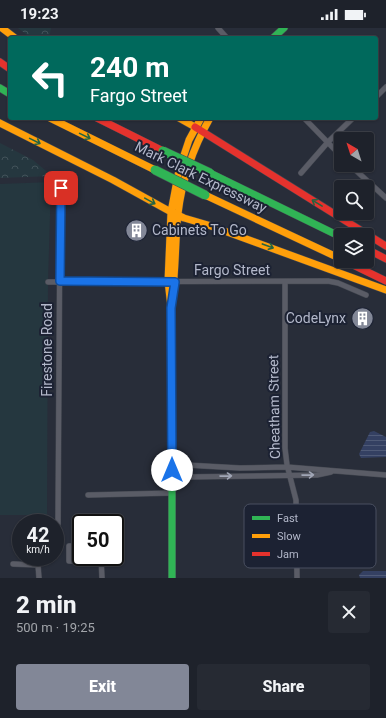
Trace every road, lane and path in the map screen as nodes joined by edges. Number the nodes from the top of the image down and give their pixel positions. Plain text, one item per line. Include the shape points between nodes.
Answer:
1 (2, 28) edge
2 (218, 28) edge
3 (284, 28) edge
4 (12, 36) edge
5 (225, 36) edge
6 (275, 36) edge
7 (386, 87) edge
8 (378, 95) edge
9 (54, 120) edge
10 (101, 120) edge
11 (182, 120) edge
12 (200, 120) edge
13 (208, 120) edge
14 (306, 120) edge
15 (352, 120) edge
16 (0, 123) edge
17 (198, 129) junction
18 (328, 142) junction
19 (334, 148) edge
20 (358, 172) edge
21 (301, 173) dead end
22 (62, 176) dead end
23 (386, 198) edge
24 (175, 214) junction
25 (334, 234) edge
26 (386, 246) edge
27 (374, 253) edge
28 (334, 256) edge
29 (386, 259) edge
30 (359, 268) edge
31 (60, 281) junction
32 (171, 281) junction
33 (386, 281) edge
34 (48, 282) dead end
35 (285, 282) junction
36 (386, 290) edge
37 (366, 295) dead end
38 (287, 467) junction
39 (176, 471) junction
40 (334, 471) junction
41 (290, 475) junction
42 (386, 475) edge
43 (172, 493) junction
44 (88, 494) dead end
45 (296, 504) edge
46 (58, 514) edge
47 (72, 546) edge
48 (72, 561) edge
49 (38, 566) edge
50 (101, 566) edge
51 (39, 578) edge
52 (102, 578) edge
53 (172, 578) edge

1 - 4 main road
2 - 5 street
3 - 6 main road
7 - 8 street
9 -> 28 main road, Mark Clark Expressway, bridge
10 - 25 main road, Mark Clark Expressway, bridge
11 - 17 main road
12 - 17 main road
13 - 17 main road
14 - 18 street
15 - 18 street
16 -> 24 main road
17 - 24 main road
26 -> 17 main road
18 - 19 street
18 - 21 street
20 - 23 street
22 - 31 street, Firestone Road
24 - 32 main road
24 -> 36 main road
27 - 29 main road
30 - 33 main road
31 - 32 street, Fargo Street
31 - 34 street, Fargo Street
31 - 46 street, Firestone Road
32 - 35 street, Fargo Street
32 - 39 main road
35 - 37 street, Fargo Street via 328,281
35 - 38 street, Cheatham Street
38 - 39 street via 186,465
38 - 40 street
38 - 41 street, Cheatham Street
39 -> 41 street via 185,477
39 - 43 main road
41 -> 40 street via 317,475
40 - 42 street
41 - 45 street, Cheatham Street
43 - 44 street
43 - 53 main road
47 - 48 street via 69,546 69,561
49 - 51 street
50 - 52 street

